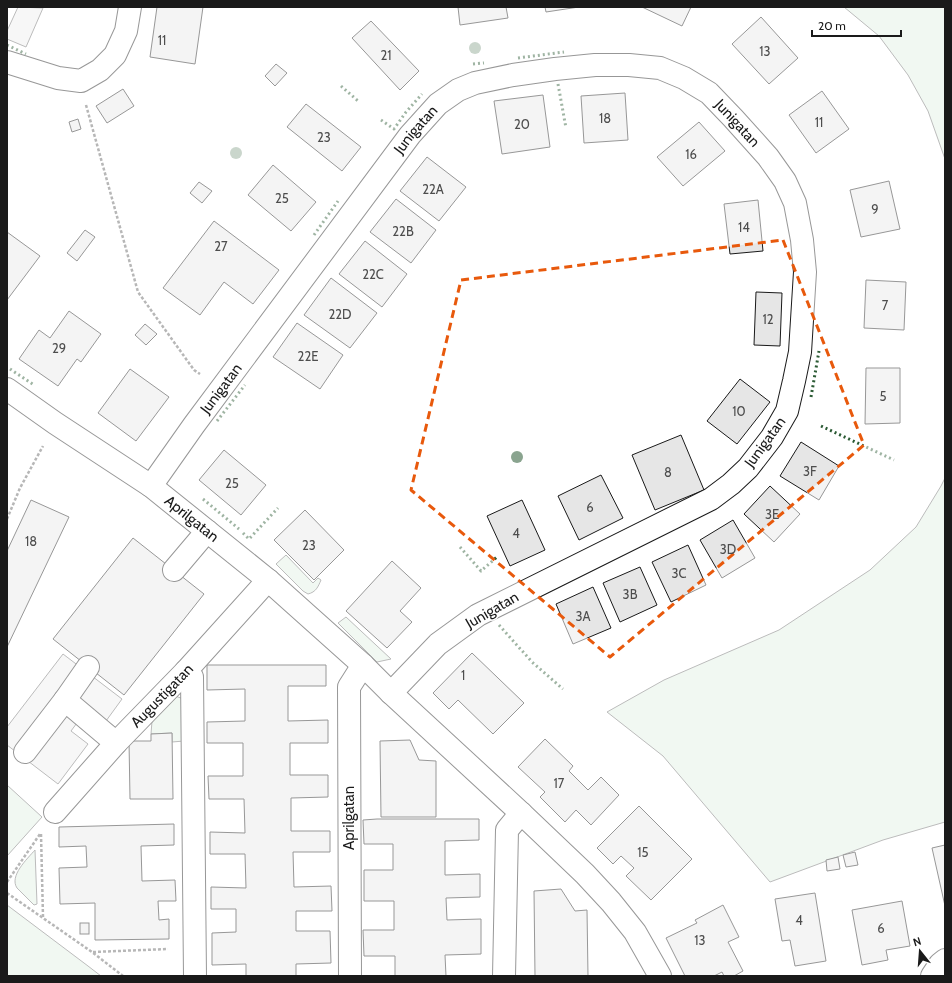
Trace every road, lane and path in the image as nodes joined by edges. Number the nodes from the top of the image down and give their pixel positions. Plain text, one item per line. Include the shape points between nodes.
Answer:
1 (130, 7) edge
2 (7, 62) edge
3 (81, 81) junction
4 (7, 389) edge
5 (221, 390) junction
6 (55, 423) junction
7 (151, 486) junction
8 (8, 514) edge
9 (7, 519) edge
10 (207, 531) junction
11 (174, 570) dead end
12 (268, 580) junction
13 (363, 665) junction
14 (88, 667) dead end
15 (186, 671) junction
16 (392, 693) junction
17 (65, 700) junction
18 (116, 743) junction
19 (24, 752) dead end
20 (55, 812) dead end
21 (521, 813) junction
22 (7, 882) edge
23 (7, 893) edge
24 (43, 918) junction
25 (194, 948) junction
26 (92, 952) junction
27 (945, 960) edge
28 (123, 976) edge
29 (195, 976) edge
30 (350, 976) edge
31 (504, 976) edge
32 (660, 976) edge
33 (932, 976) edge

1 - 3 street via 126,32 114,55 100,70
2 - 3 street via 58,78
3 - 5 path via 138,292 194,370
4 - 6 street, Aprilgatan
5 - 7 street, Junigatan
5 - 16 street, Junigatan via 410,135 438,104 458,90 475,83 554,69 595,65 660,68 709,93 768,157 785,181 795,203 805,272 800,352 787,411 772,437 748,468 711,499 478,615 438,644
6 - 7 street, Aprilgatan
6 - 8 path
7 - 10 street, Aprilgatan
8 - 9 path
10 - 11 street
10 - 12 street, Aprilgatan
12 - 13 street, Aprilgatan
12 - 15 street, Augustigatan
13 - 16 street, Aprilgatan
13 - 30 street, Aprilgatan via 349,687
14 - 17 street
15 - 18 street, Augustigatan
15 - 25 street via 192,677
16 - 21 street, Aprilgatan
17 - 18 street
17 - 19 street
18 - 20 street, Augustigatan
21 - 31 street via 507,830
21 - 32 street, Aprilgatan via 611,902 635,932
22 - 24 path via 41,832
23 - 24 path
24 - 26 path
25 - 26 path
25 - 29 street
26 - 28 path
27 - 33 street

